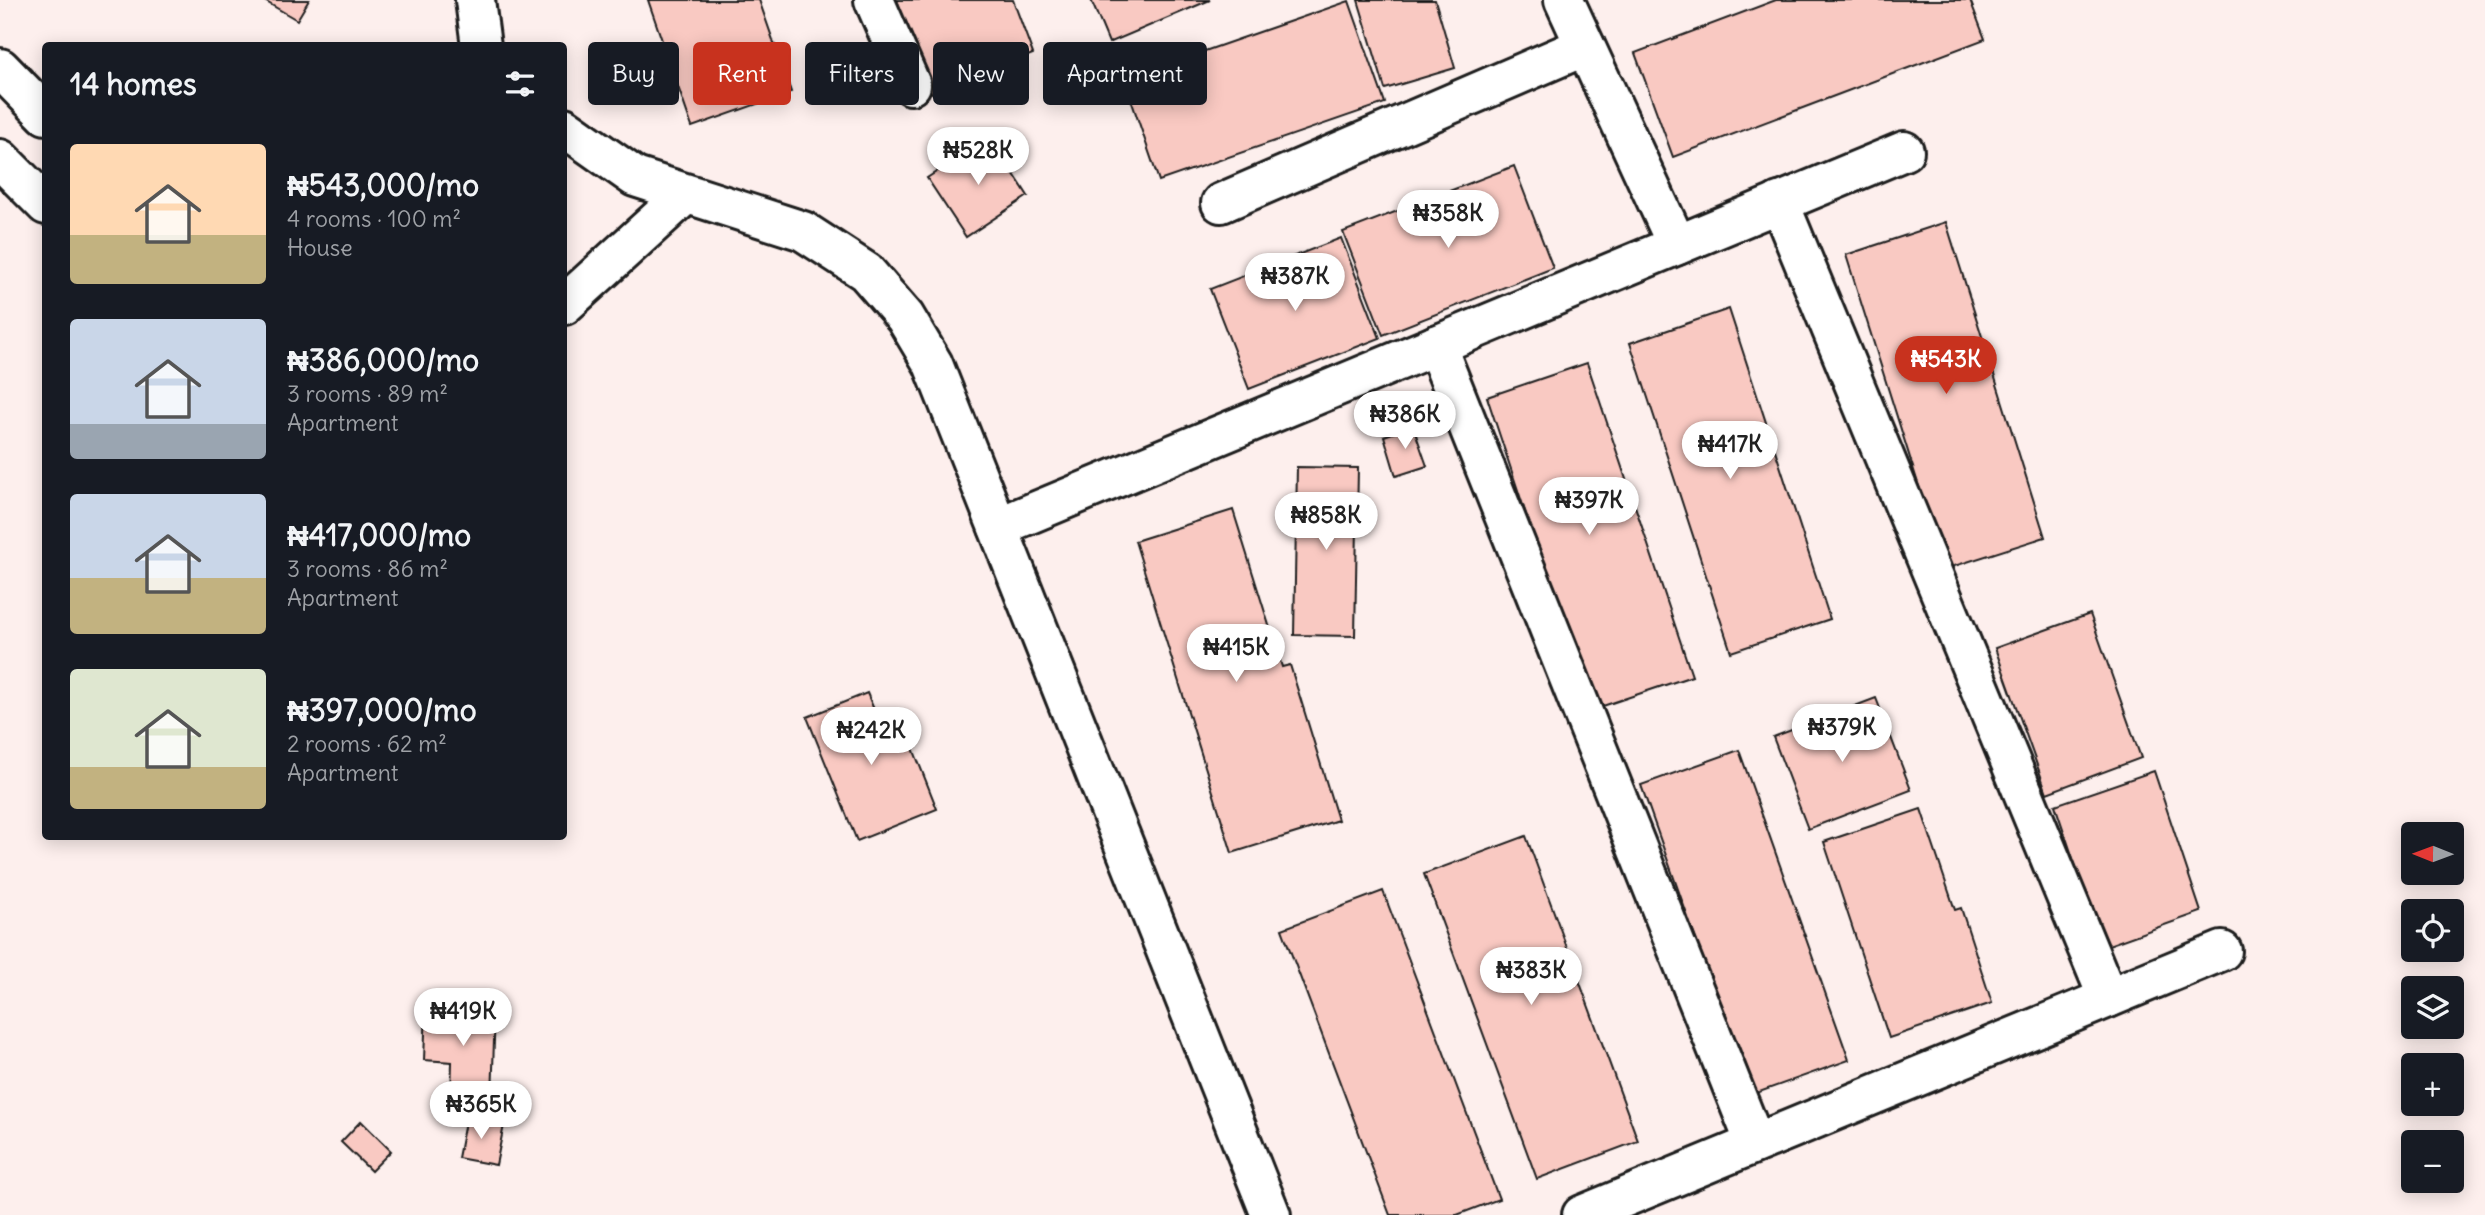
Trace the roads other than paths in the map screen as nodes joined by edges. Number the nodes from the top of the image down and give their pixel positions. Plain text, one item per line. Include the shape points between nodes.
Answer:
1 (475, 0) edge
2 (874, 0) edge
3 (1564, 0) edge
4 (480, 42) edge
5 (892, 42) edge
6 (1585, 46) junction
7 (0, 68) edge
8 (42, 111) edge
9 (567, 129) edge
10 (1903, 150) dead end
11 (0, 159) edge
12 (686, 194) junction
13 (42, 201) edge
14 (1779, 202) junction
15 (1221, 203) dead end
16 (1677, 245) junction
17 (567, 301) edge
18 (1436, 345) junction
19 (998, 527) junction
20 (2222, 951) dead end
21 (2108, 998) junction
22 (1755, 1143) junction
23 (1270, 1215) edge
24 (1582, 1215) edge

1 - 4 street
2 - 5 street
3 - 6 street
6 - 15 street
6 - 16 street
7 - 8 street
9 - 12 street via 635,177
10 - 14 street
11 - 13 street
12 - 17 street
12 - 19 street via 803,231 866,272 905,317 933,364
14 - 16 street
14 - 21 street
16 - 18 street
18 - 19 street
18 - 22 street
19 - 23 street
20 - 21 street
21 - 22 street
22 - 24 street

